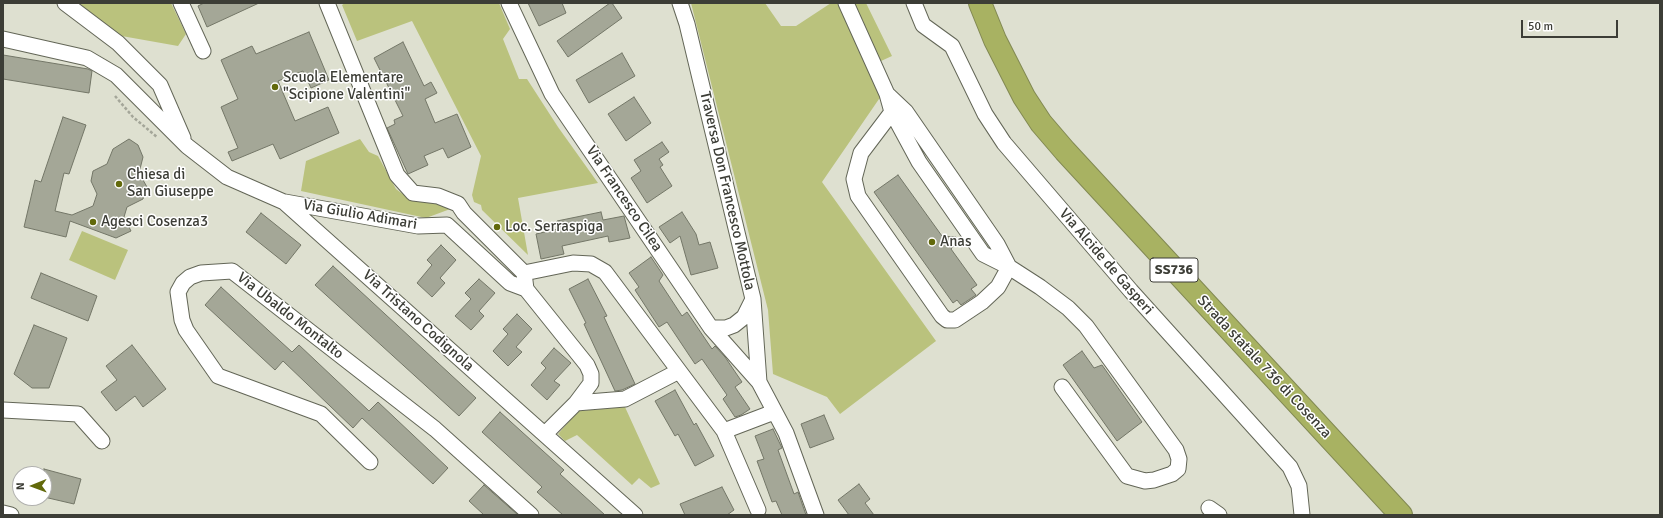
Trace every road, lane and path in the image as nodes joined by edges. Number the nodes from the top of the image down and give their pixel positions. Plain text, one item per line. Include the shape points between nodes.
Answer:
1 (65, 3) edge
2 (181, 3) edge
3 (327, 3) edge
4 (509, 3) edge
5 (680, 3) edge
6 (846, 3) edge
7 (914, 3) edge
8 (964, 3) edge
9 (980, 3) edge
10 (3, 39) edge
11 (203, 51) dead end
12 (887, 94) junction
13 (115, 96) dead end
14 (892, 112) junction
15 (146, 129) dead end
16 (187, 146) junction
17 (284, 202) junction
18 (464, 214) junction
19 (447, 225) junction
20 (1009, 267) junction
21 (524, 273) junction
22 (526, 289) junction
23 (753, 299) junction
24 (711, 328) junction
25 (679, 371) junction
26 (759, 382) junction
27 (1062, 387) dead end
28 (576, 403) junction
29 (3, 410) edge
30 (774, 412) junction
31 (724, 431) junction
32 (545, 434) junction
33 (102, 441) dead end
34 (370, 462) dead end
35 (758, 510) dead end
36 (3, 513) edge
37 (11, 515) edge
38 (531, 515) edge
39 (635, 515) edge
40 (816, 515) edge
41 (1302, 515) edge
42 (1380, 515) edge
43 (1401, 515) edge

1 - 16 street via 118,42 160,85
2 - 11 street
3 - 18 street via 397,175 413,193 438,196 458,204
4 - 24 street, Via Francesco Cilea via 552,94
5 - 23 street, Traversa Don Francesco Mottola via 688,24
6 - 12 street
7 - 41 street, Via Alcide de Gasperi via 922,32 952,46 985,114 1004,144 1131,291 1290,467 1299,486
8 - 42 highway, Strada statale 736 di Cosenza / SS736 via 996,78 1029,132
9 - 43 highway, Strada statale 736 di Cosenza / SS736 via 995,40 1024,97 1060,146
10 - 16 street, Via Tristano Codignola via 87,58 116,75
12 - 14 street
12 - 20 street via 906,112 997,244
13 - 15 path
14 - 20 street via 919,162 983,254
14 - 20 street via 862,153 854,179 858,196 942,316 947,320 955,320 982,302 998,286
16 - 17 street, Via Tristano Codignola via 227,177
17 - 19 street, Via Giulio Adimari via 418,226
17 - 32 street, Via Tristano Codignola
18 - 19 street
18 - 21 street
19 - 22 street via 510,283
20 - 27 street via 1040,287 1086,326 1176,450 1179,459 1178,469 1172,474 1154,480 1145,481 1127,476
21 - 22 street
21 - 25 street via 573,263 591,264 605,272
22 - 28 street via 587,365 591,374 591,383
23 - 24 street via 744,317 734,325
23 - 26 street, Traversa Don Francesco Mottola
24 - 26 street, Via Francesco Cilea
25 - 28 street via 625,399
25 - 31 street
26 - 30 street
28 - 32 street
29 - 33 street via 78,414
30 - 31 street
30 - 40 street via 786,433
31 - 35 street
32 - 39 street, Via Tristano Codignola
34 - 38 street, Via Ubaldo Montalto via 321,414 218,376 186,330 182,320 178,292 183,283 201,273 232,272 435,429
36 - 37 street

